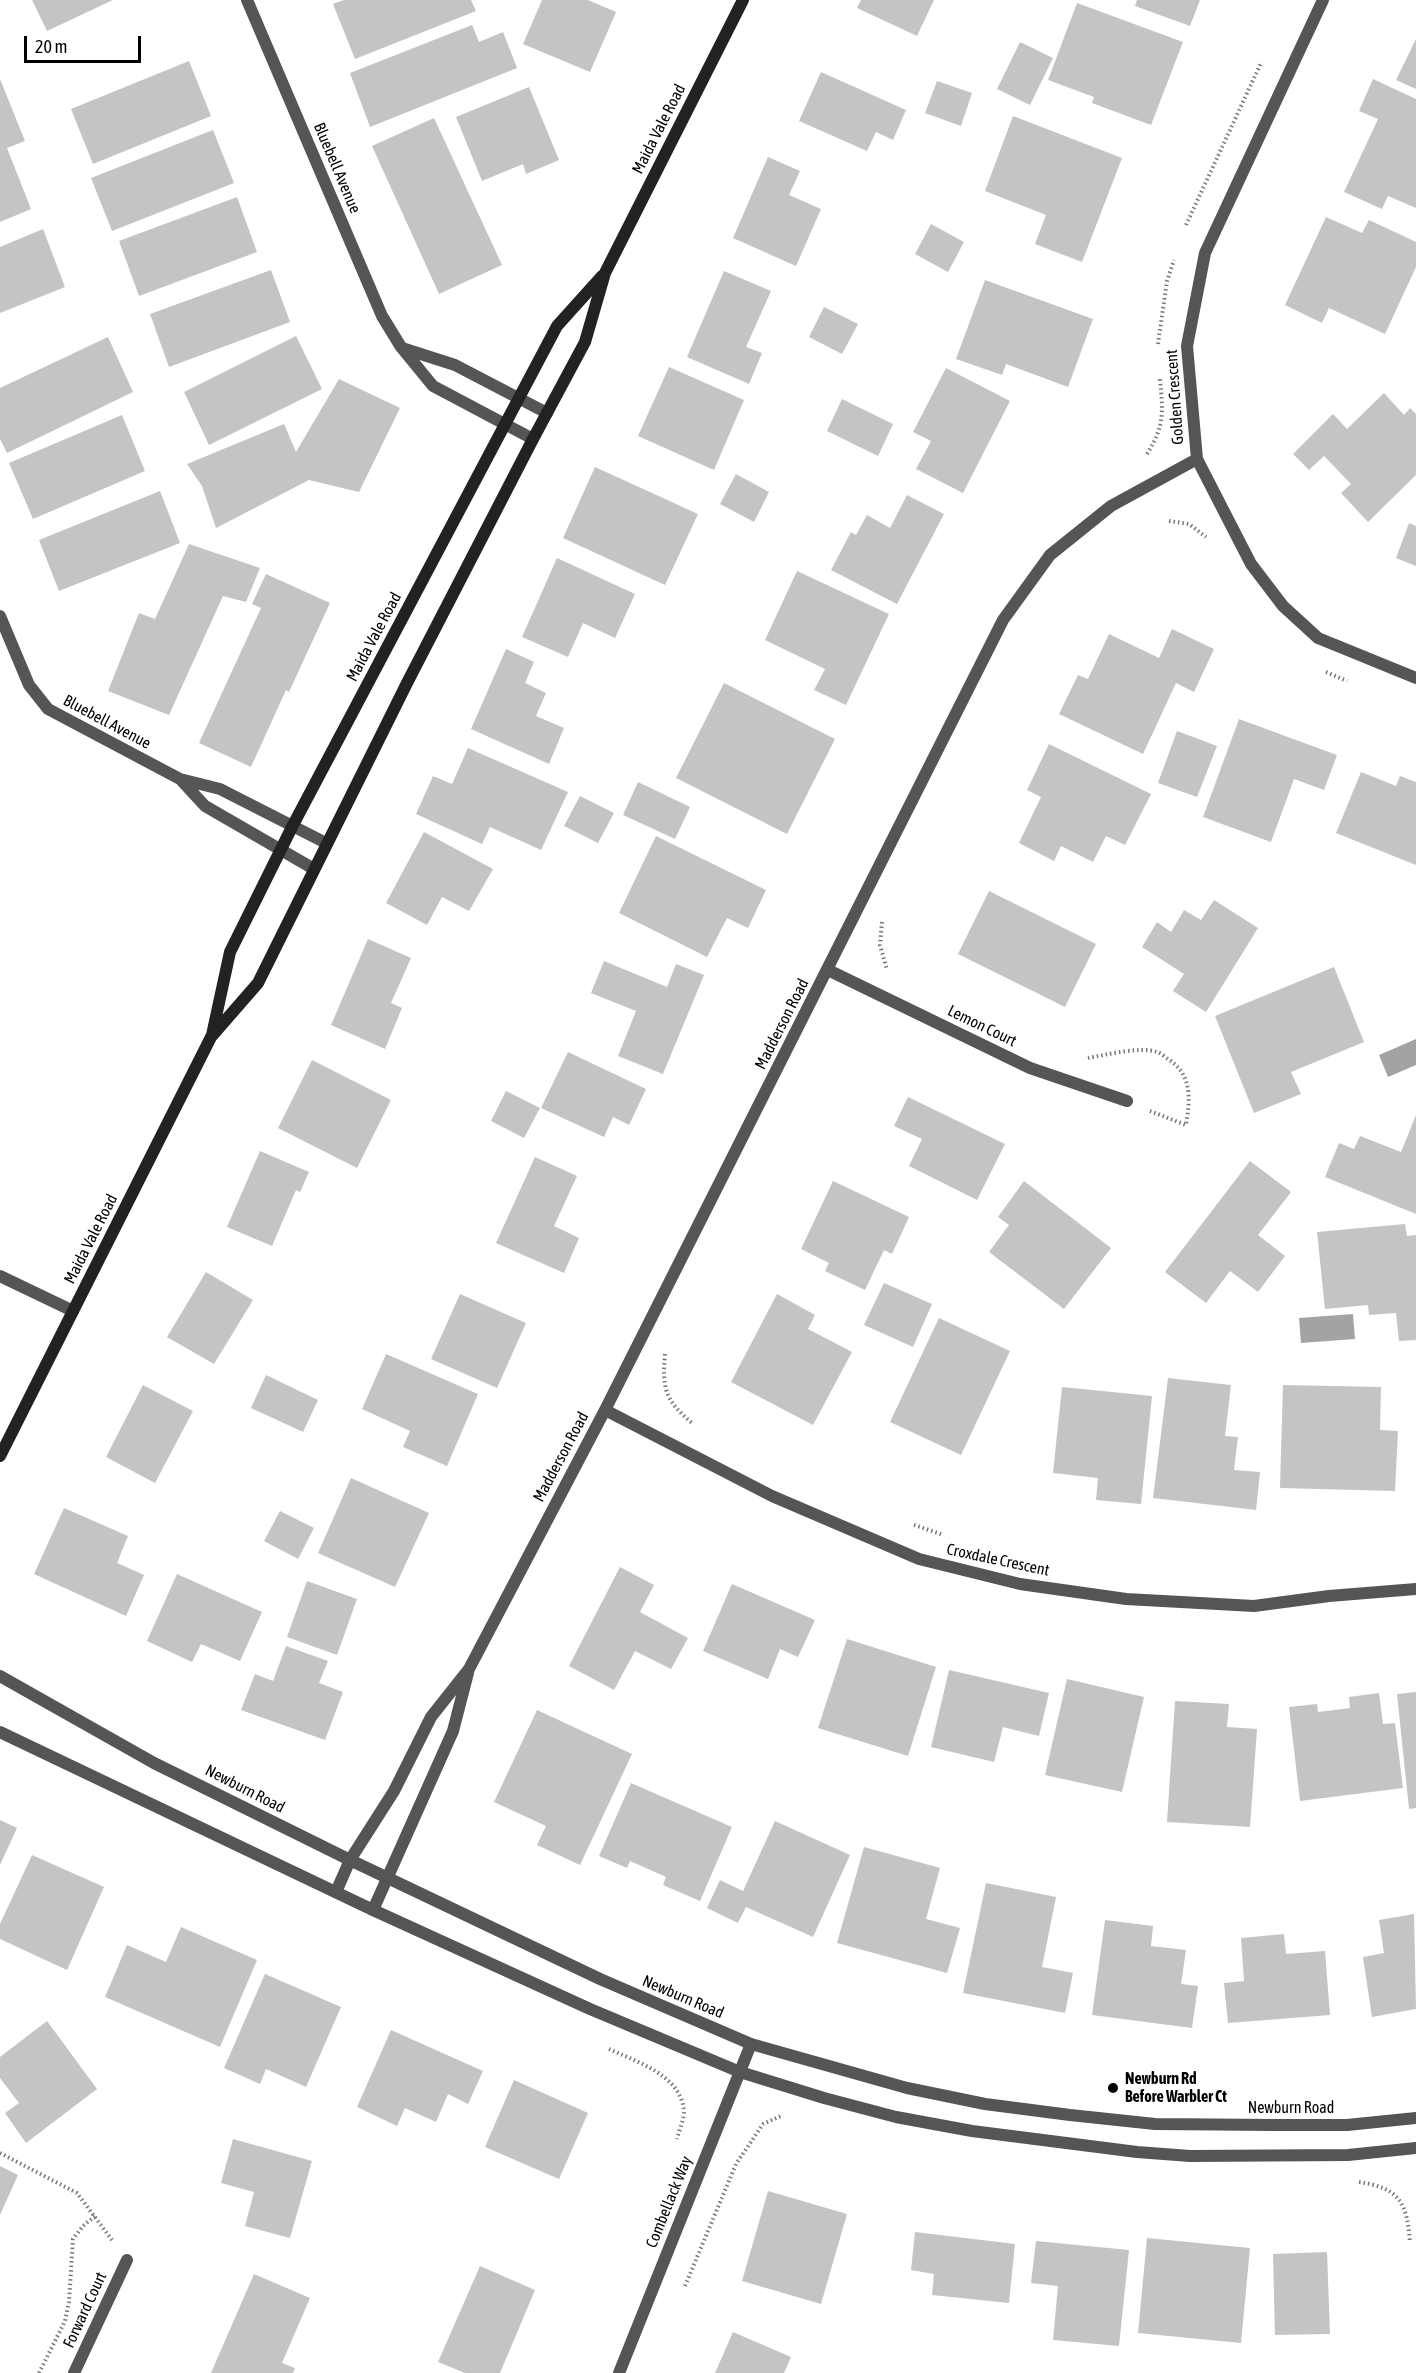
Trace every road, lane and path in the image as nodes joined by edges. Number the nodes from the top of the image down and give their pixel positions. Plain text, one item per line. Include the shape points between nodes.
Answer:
1 (247, 0) edge
2 (743, 0) edge
3 (1323, 0) edge
4 (605, 273) junction
5 (401, 347) junction
6 (518, 399) junction
7 (547, 413) junction
8 (505, 425) junction
9 (533, 439) junction
10 (1197, 459) junction
11 (0, 616) edge
12 (1416, 678) edge
13 (180, 779) junction
14 (292, 825) junction
15 (326, 843) junction
16 (280, 851) junction
17 (314, 868) junction
18 (885, 915) dead end
19 (828, 970) junction
20 (894, 977) dead end
21 (211, 1037) junction
22 (1078, 1058) dead end
23 (1127, 1101) joint
24 (0, 1276) edge
25 (73, 1311) junction
26 (665, 1354) dead end
27 (605, 1410) junction
28 (699, 1429) dead end
29 (0, 1456) edge
30 (904, 1521) dead end
31 (945, 1536) dead end
32 (1416, 1589) edge
33 (469, 1669) junction
34 (0, 1676) edge
35 (0, 1732) edge
36 (350, 1860) junction
37 (388, 1878) junction
38 (336, 1892) junction
39 (373, 1910) junction
40 (751, 2044) junction
41 (740, 2072) junction
42 (789, 2114) dead end
43 (1416, 2118) edge
44 (1416, 2148) edge
45 (0, 2153) edge
46 (1352, 2181) dead end
47 (95, 2216) junction
48 (1410, 2242) dead end
49 (127, 2260) joint
50 (685, 2288) dead end
51 (39, 2373) edge
52 (74, 2373) edge
53 (619, 2373) edge

1 - 5 street, Bluebell Avenue via 382,316
2 - 4 main road, Maida Vale Road
3 - 10 street, Golden Crescent via 1205,253 1187,346
4 - 6 main road, Maida Vale Road via 557,326
4 - 7 main road, Maida Vale Road via 585,342
5 - 6 street via 455,365
5 - 8 street, Bluebell Avenue via 433,386
6 - 7 street
6 - 8 main road, Maida Vale Road
7 - 9 main road, Maida Vale Road
8 - 9 street, Bluebell Avenue
8 - 14 main road, Maida Vale Road
9 - 15 main road, Maida Vale Road
10 - 12 street, Golden Crescent via 1251,564 1283,606 1318,638
10 - 19 street, Madderson Road via 1111,506 1050,555 1036,574 1003,620
11 - 13 street, Bluebell Avenue via 29,685 48,709
13 - 14 street, Bluebell Avenue via 220,789
13 - 16 street, Bluebell Avenue via 205,806
14 - 15 street, Bluebell Avenue
14 - 16 main road, Maida Vale Road
15 - 17 main road, Maida Vale Road
16 - 17 street, Bluebell Avenue
16 - 21 main road, Maida Vale Road via 230,952
17 - 21 main road, Maida Vale Road via 258,982
18 - 20 path via 880,945 887,970
19 - 23 street, Lemon Court via 1030,1068
19 - 27 street, Madderson Road
21 - 25 main road, Maida Vale Road
22 - 23 path via 1126,1051 1156,1052 1176,1064 1188,1083 1186,1125
24 - 25 street
25 - 29 main road, Maida Vale Road
26 - 28 path via 663,1379 674,1408
27 - 32 street, Croxdale Crescent via 772,1496 919,1559 1020,1584 1126,1599 1254,1606
27 - 33 street, Madderson Road
30 - 31 path
33 - 36 street, Madderson Road via 431,1717 394,1791
33 - 37 street, Madderson Road via 453,1731
34 - 36 street, Newburn Road via 154,1763
35 - 38 street
36 - 37 street, Newburn Road
36 - 38 street, Madderson Road
37 - 39 street, Madderson Road
37 - 40 street, Newburn Road via 600,1979
38 - 39 street
39 - 41 street
40 - 41 street, Combellack Way
40 - 43 street, Newburn Road via 907,2088 985,2104 1070,2115 1155,2124 1347,2124
41 - 44 street via 896,2117 1137,2152 1190,2156 1348,2155
41 - 53 street, Combellack Way
42 - 50 path via 763,2124 736,2164
45 - 47 path via 77,2193
46 - 48 path via 1376,2184 1394,2193 1408,2214
47 - 49 path
47 - 51 path via 73,2239 65,2321
49 - 52 street, Forward Court

